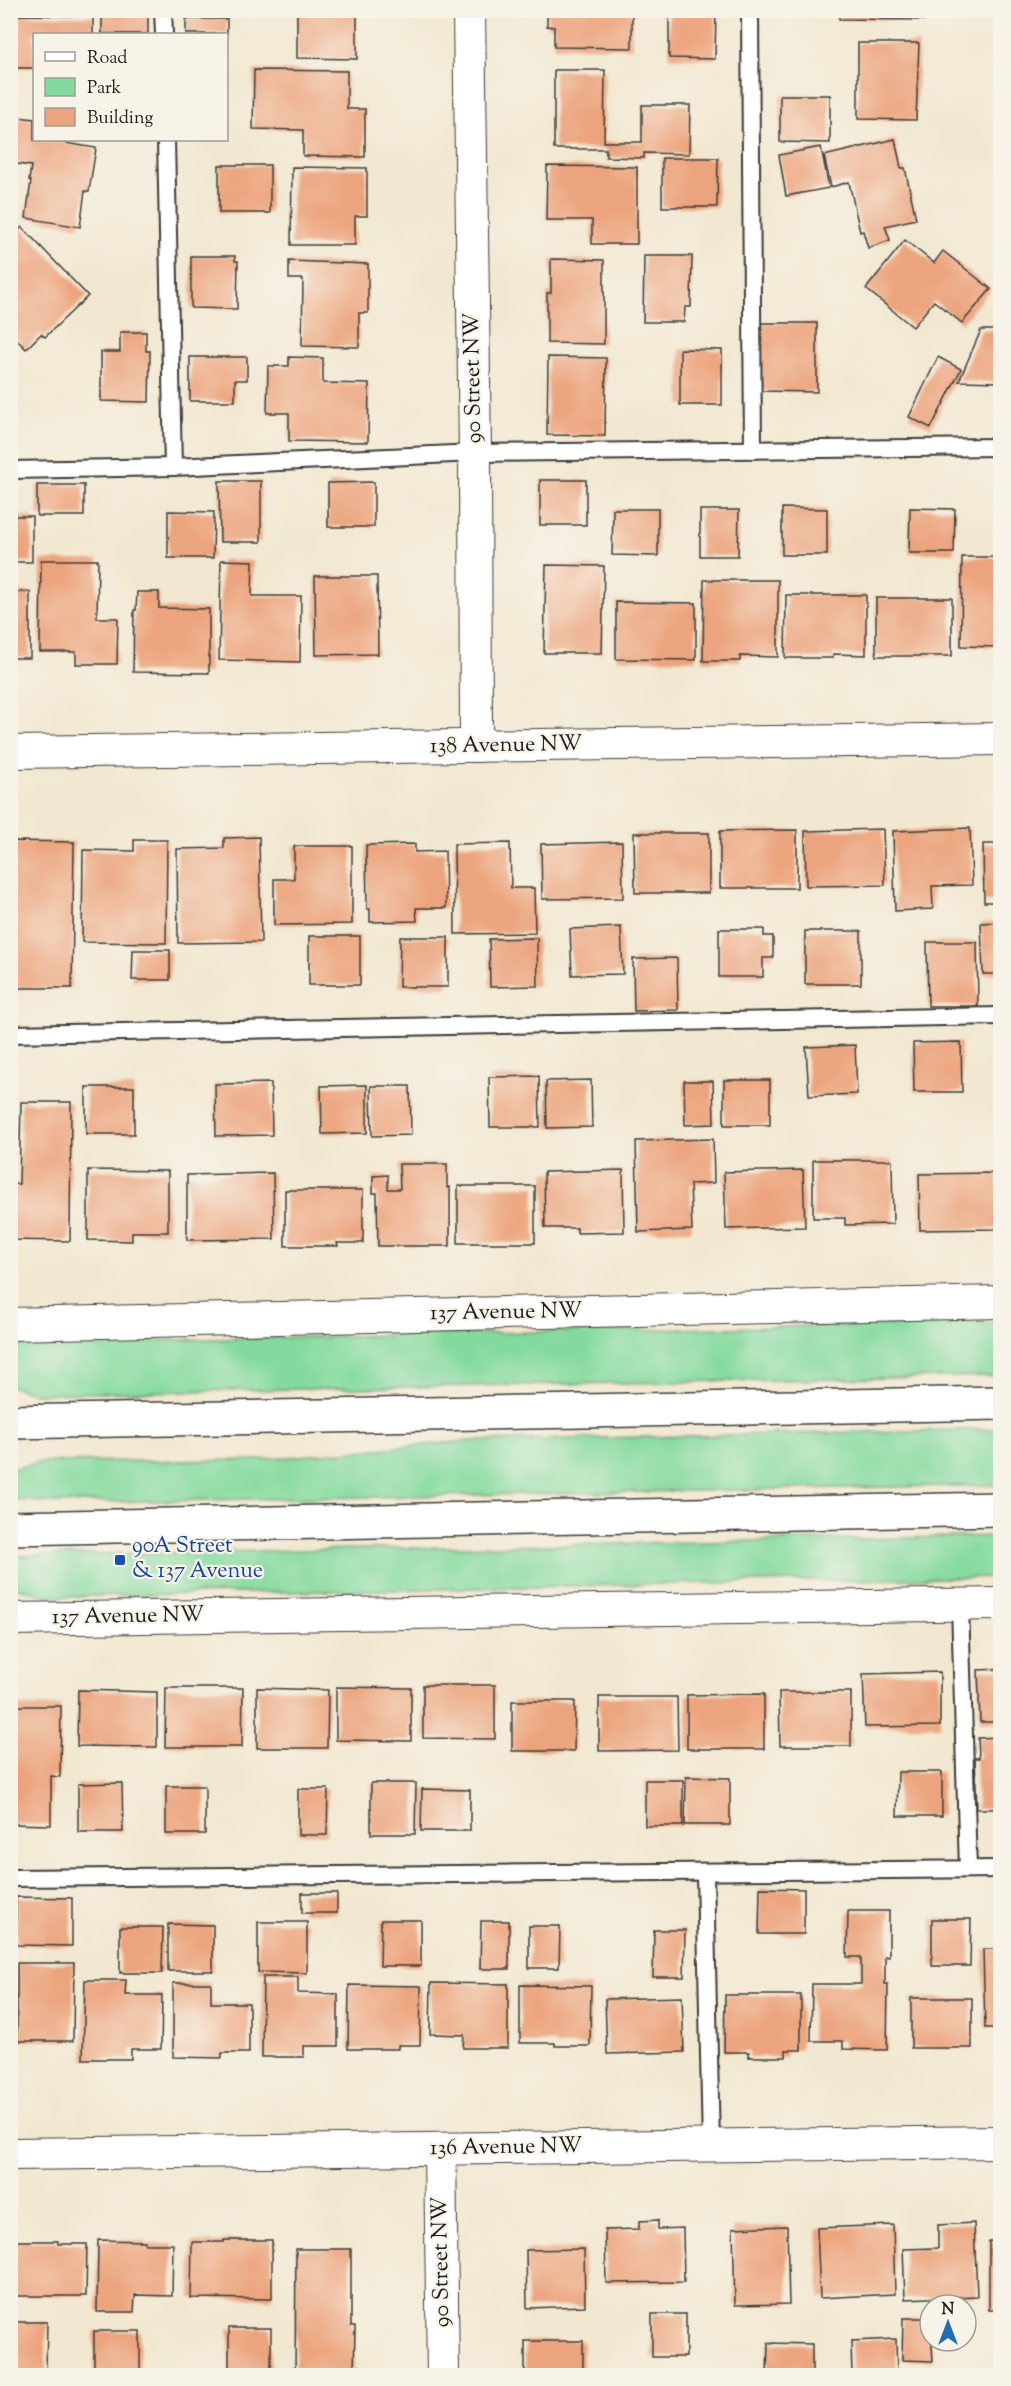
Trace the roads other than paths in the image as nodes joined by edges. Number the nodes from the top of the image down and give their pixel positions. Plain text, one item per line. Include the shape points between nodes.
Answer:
1 (163, 10) edge
2 (469, 10) edge
3 (750, 10) edge
4 (164, 33) edge
5 (166, 141) edge
6 (1000, 447) edge
7 (753, 450) junction
8 (475, 453) junction
9 (173, 467) junction
10 (10, 470) edge
11 (1000, 739) edge
12 (476, 746) junction
13 (10, 752) edge
14 (1000, 1016) edge
15 (10, 1034) edge
16 (1000, 1302) edge
17 (10, 1324) edge
18 (1000, 1403) edge
19 (10, 1422) edge
20 (1000, 1509) edge
21 (10, 1528) edge
22 (1000, 1604) edge
23 (960, 1605) junction
24 (10, 1619) edge
25 (968, 1869) junction
26 (1000, 1869) edge
27 (705, 1873) junction
28 (10, 1878) edge
29 (1000, 2142) edge
30 (711, 2146) junction
31 (440, 2149) junction
32 (10, 2154) edge
33 (443, 2376) edge

1 - 4 lane
2 - 8 street, 90 Street NW
3 - 7 lane
5 - 9 lane
6 - 7 lane
7 - 8 lane
8 - 9 lane
8 - 12 street, 90 Street NW
9 - 10 lane
11 - 12 street, 138 Avenue NW
12 - 13 street, 138 Avenue NW
14 - 15 lane
16 - 17 street, 137 Avenue NW
18 - 19 main road
20 - 21 main road
22 - 23 street, 137 Avenue NW
23 - 24 street, 137 Avenue NW
23 - 25 lane
25 - 26 lane
25 - 27 lane
27 - 28 lane
27 - 30 lane
29 - 30 street, 136 Avenue NW
30 - 31 street, 136 Avenue NW
31 - 32 street, 136 Avenue NW
31 - 33 street, 90 Street NW

